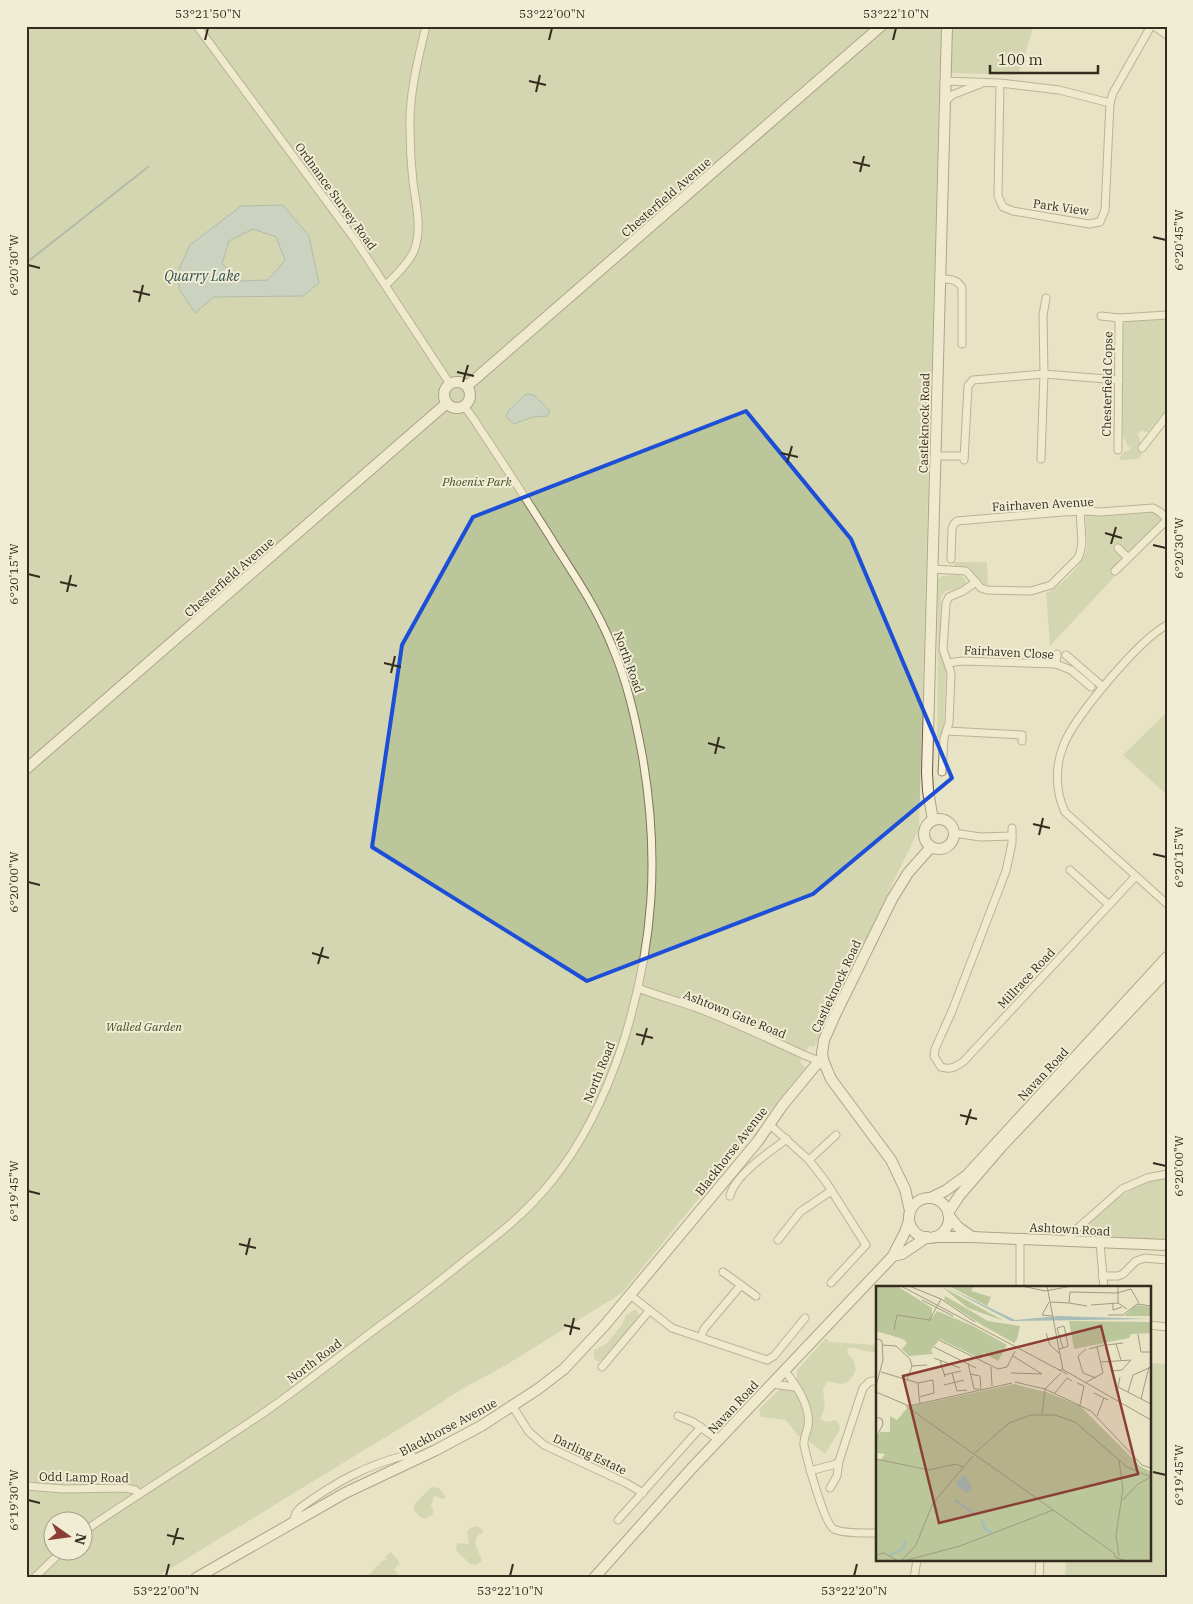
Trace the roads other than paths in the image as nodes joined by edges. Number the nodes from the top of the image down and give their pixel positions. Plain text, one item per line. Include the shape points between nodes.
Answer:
1 (197, 26) edge
2 (426, 26) edge
3 (881, 26) edge
4 (946, 26) edge
5 (1152, 26) edge
6 (1167, 35) edge
7 (944, 81) junction
8 (985, 82) junction
9 (1000, 83) junction
10 (1110, 103) junction
11 (944, 104) junction
12 (940, 279) junction
13 (386, 286) junction
14 (1046, 298) dead end
15 (1101, 316) dead end
16 (1167, 316) edge
17 (1119, 318) junction
18 (962, 344) dead end
19 (1044, 374) junction
20 (1119, 380) junction
21 (450, 384) junction
22 (467, 386) junction
23 (447, 403) junction
24 (464, 406) junction
25 (1167, 416) edge
26 (1142, 448) dead end
27 (1118, 450) dead end
28 (935, 456) junction
29 (1041, 459) dead end
30 (1080, 512) junction
31 (1167, 519) edge
32 (1118, 548) dead end
33 (1128, 558) junction
34 (951, 559) dead end
35 (933, 569) junction
36 (1115, 570) dead end
37 (976, 582) junction
38 (1167, 625) edge
39 (1057, 654) dead end
40 (1066, 655) dead end
41 (948, 663) junction
42 (1056, 664) junction
43 (1091, 687) dead end
44 (1103, 687) junction
45 (948, 731) junction
46 (1022, 741) dead end
47 (26, 769) edge
48 (942, 772) dead end
49 (933, 820) junction
50 (954, 833) junction
51 (931, 847) junction
52 (1070, 870) dead end
53 (1135, 876) junction
54 (1167, 904) edge
55 (1108, 905) junction
56 (1167, 957) edge
57 (1167, 971) edge
58 (638, 988) junction
59 (823, 1060) junction
60 (769, 1124) junction
61 (836, 1135) dead end
62 (787, 1138) junction
63 (809, 1160) junction
64 (1167, 1174) edge
65 (905, 1189) junction
66 (831, 1191) junction
67 (730, 1196) dead end
68 (926, 1199) junction
69 (948, 1214) junction
70 (910, 1216) junction
71 (972, 1236) junction
72 (931, 1237) junction
73 (1020, 1239) junction
74 (778, 1240) dead end
75 (1066, 1241) junction
76 (1100, 1243) junction
77 (1167, 1245) edge
78 (893, 1256) junction
79 (1167, 1260) edge
80 (723, 1272) dead end
81 (1102, 1276) junction
82 (831, 1283) dead end
83 (741, 1285) junction
84 (1020, 1286) edge
85 (1104, 1286) edge
86 (629, 1294) junction
87 (756, 1296) dead end
88 (649, 1311) junction
89 (805, 1318) dead end
90 (1150, 1326) edge
91 (1167, 1327) edge
92 (701, 1337) junction
93 (602, 1367) dead end
94 (785, 1371) junction
95 (876, 1380) edge
96 (772, 1384) junction
97 (795, 1387) junction
98 (513, 1407) junction
99 (678, 1416) dead end
100 (701, 1427) junction
101 (719, 1440) junction
102 (839, 1461) junction
103 (810, 1471) junction
104 (26, 1486) edge
105 (830, 1488) dead end
106 (643, 1493) junction
107 (140, 1494) junction
108 (618, 1520) dead end
109 (92, 1526) edge
110 (876, 1534) edge
111 (51, 1562) edge
112 (917, 1562) edge
113 (1040, 1562) edge
114 (34, 1578) edge
115 (196, 1578) edge
116 (594, 1578) edge
117 (914, 1578) edge
118 (1039, 1578) edge

1 - 13 street, Ordnance Survey Road
2 - 13 street via 413,91 410,127 418,234 404,267
3 - 22 main road, Chesterfield Avenue
4 - 7 main road, Castleknock Road
5 - 6 street
5 - 10 street
7 - 8 street
7 - 11 main road, Castleknock Road
8 - 9 street
8 - 11 street via 952,95
9 - 10 street via 1059,90
9 - 10 street, Park View via 998,196 1002,207 1013,212 1089,224 1100,222 1105,210
11 - 12 main road, Castleknock Road
12 - 18 street via 953,280 962,288
12 - 28 main road, Castleknock Road
13 - 21 street, Ordnance Survey Road
14 - 19 street
15 - 17 street
16 - 17 street
17 - 20 street, Chesterfield Copse
19 - 20 street
19 - 28 street via 970,382 964,458
19 - 29 street
20 - 27 street, Chesterfield Copse
21 - 22 main road via 460,382
21 - 23 main road via 445,392
22 - 24 main road via 470,397
23 - 24 main road via 457,408
23 - 47 main road, Chesterfield Avenue
24 - 58 street, North Road via 598,616 624,677 636,718 652,833 652,904
25 - 26 street
28 - 35 main road, Castleknock Road
30 - 31 street, Fairhaven Avenue via 1153,508
30 - 34 street, Fairhaven Avenue via 957,521 952,528
30 - 37 street via 1080,553 1051,585 1031,591 988,590
31 - 33 street, Fairhaven Avenue
32 - 33 street
33 - 36 street, Fairhaven Avenue
35 - 37 street via 966,571
35 - 49 main road, Castleknock Road via 927,772
37 - 41 street via 947,599 943,649
38 - 44 street via 1154,632
39 - 42 street
40 - 44 street
41 - 42 street, Fairhaven Close
41 - 45 street via 951,673
42 - 43 street, Fairhaven Close via 1071,670
44 - 53 street via 1064,742 1059,757 1059,797 1065,812
45 - 46 street via 1022,735
45 - 48 street via 944,738
49 - 50 main road via 947,821
49 - 51 main road via 924,830 925,840
50 - 51 main road via 949,846
50 - 55 street, Millrace Road via 980,837 1012,832 1006,871 935,1049 934,1056 941,1067 949,1069 964,1061
51 - 59 main road, Castleknock Road via 908,873 892,899 824,1040
52 - 55 street
53 - 54 street
53 - 55 street, Millrace Road
56 - 68 main road, Navan Road via 967,1175 950,1188
57 - 69 main road, Navan Road via 1002,1146 959,1196
58 - 59 street, Ashtown Gate Road via 694,1007 809,1057
58 - 107 street, North Road via 618,1057 595,1112 567,1162 529,1206 435,1284 274,1405
59 - 60 main road, Blackhorse Avenue
59 - 65 main road via 831,1079 891,1160
60 - 62 street
60 - 86 main road, Blackhorse Avenue
61 - 63 street
62 - 63 street
62 - 67 street via 758,1160 733,1187
63 - 66 street
64 - 75 street via 1147,1178 1122,1189
65 - 68 main road
65 - 70 main road
66 - 74 street via 800,1212
66 - 82 street via 866,1245
68 - 69 main road via 942,1203
68 - 70 main road via 914,1204
69 - 71 main road via 958,1227
69 - 72 main road via 944,1230
70 - 72 main road via 916,1233
70 - 78 main road, Navan Road via 906,1232
71 - 72 main road, Ashtown Road
71 - 73 main road, Ashtown Road
72 - 78 main road, Navan Road
73 - 75 main road, Ashtown Road
73 - 84 street
75 - 76 main road, Ashtown Road
76 - 77 main road, Ashtown Road
76 - 81 street
78 - 94 main road, Navan Road
79 - 81 street via 1146,1258 1136,1261 1123,1274
80 - 83 street
81 - 85 street
83 - 87 street
83 - 92 street
86 - 88 street
86 - 98 main road, Blackhorse Avenue via 564,1369
88 - 92 street via 672,1328
88 - 93 street
89 - 92 street via 774,1356 767,1360
90 - 91 street
94 - 96 main road, Navan Road
94 - 97 street
95 - 102 street via 863,1388
96 - 97 street
96 - 101 main road, Navan Road
97 - 103 street via 808,1412 803,1441
98 - 106 street, Darling Estate via 529,1432 544,1445
98 - 115 main road, Blackhorse Avenue via 417,1459 345,1493
99 - 100 street
100 - 101 street
100 - 106 street
101 - 116 main road, Navan Road
102 - 103 street
102 - 105 street via 837,1476
103 - 110 street via 829,1525 838,1530
104 - 107 street, Odd Lamp Road via 126,1488
106 - 108 street
107 - 109 street, North Road
111 - 114 street
112 - 117 street
113 - 118 street

